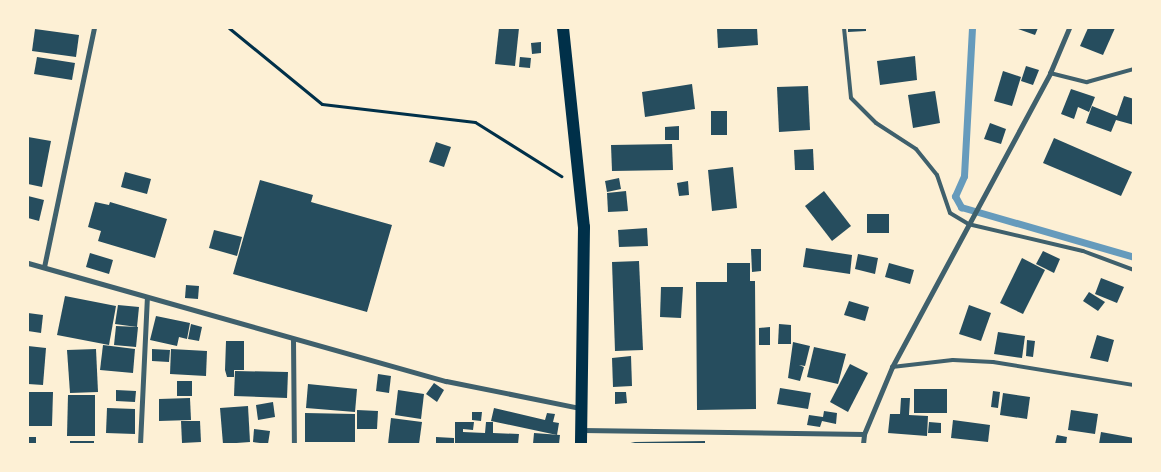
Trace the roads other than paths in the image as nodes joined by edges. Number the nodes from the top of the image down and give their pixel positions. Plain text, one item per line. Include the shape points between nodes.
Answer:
1 (94, 28) edge
2 (563, 28) edge
3 (844, 28) edge
4 (1069, 28) edge
5 (1134, 69) edge
6 (1050, 72) junction
7 (969, 222) junction
8 (28, 263) edge
9 (44, 267) junction
10 (1134, 270) edge
11 (147, 298) junction
12 (293, 338) junction
13 (892, 367) junction
14 (1134, 385) edge
15 (582, 409) junction
16 (582, 430) junction
17 (864, 434) junction
18 (140, 444) edge
19 (294, 444) edge
20 (581, 444) edge
21 (863, 444) edge

1 - 9 street
2 - 15 main road via 584,227
3 - 7 lane via 851,98 876,123 916,149 937,175 950,213
4 - 6 street
5 - 6 lane via 1087,82
6 - 7 street
7 - 10 lane via 1083,251
7 - 13 street
8 - 9 street
9 - 11 street
11 - 12 street
11 - 18 street
12 - 15 street via 446,381
12 - 19 street
13 - 14 lane via 953,360 993,362
13 - 17 street
15 - 16 main road
16 - 17 street
16 - 20 main road
17 - 21 street

